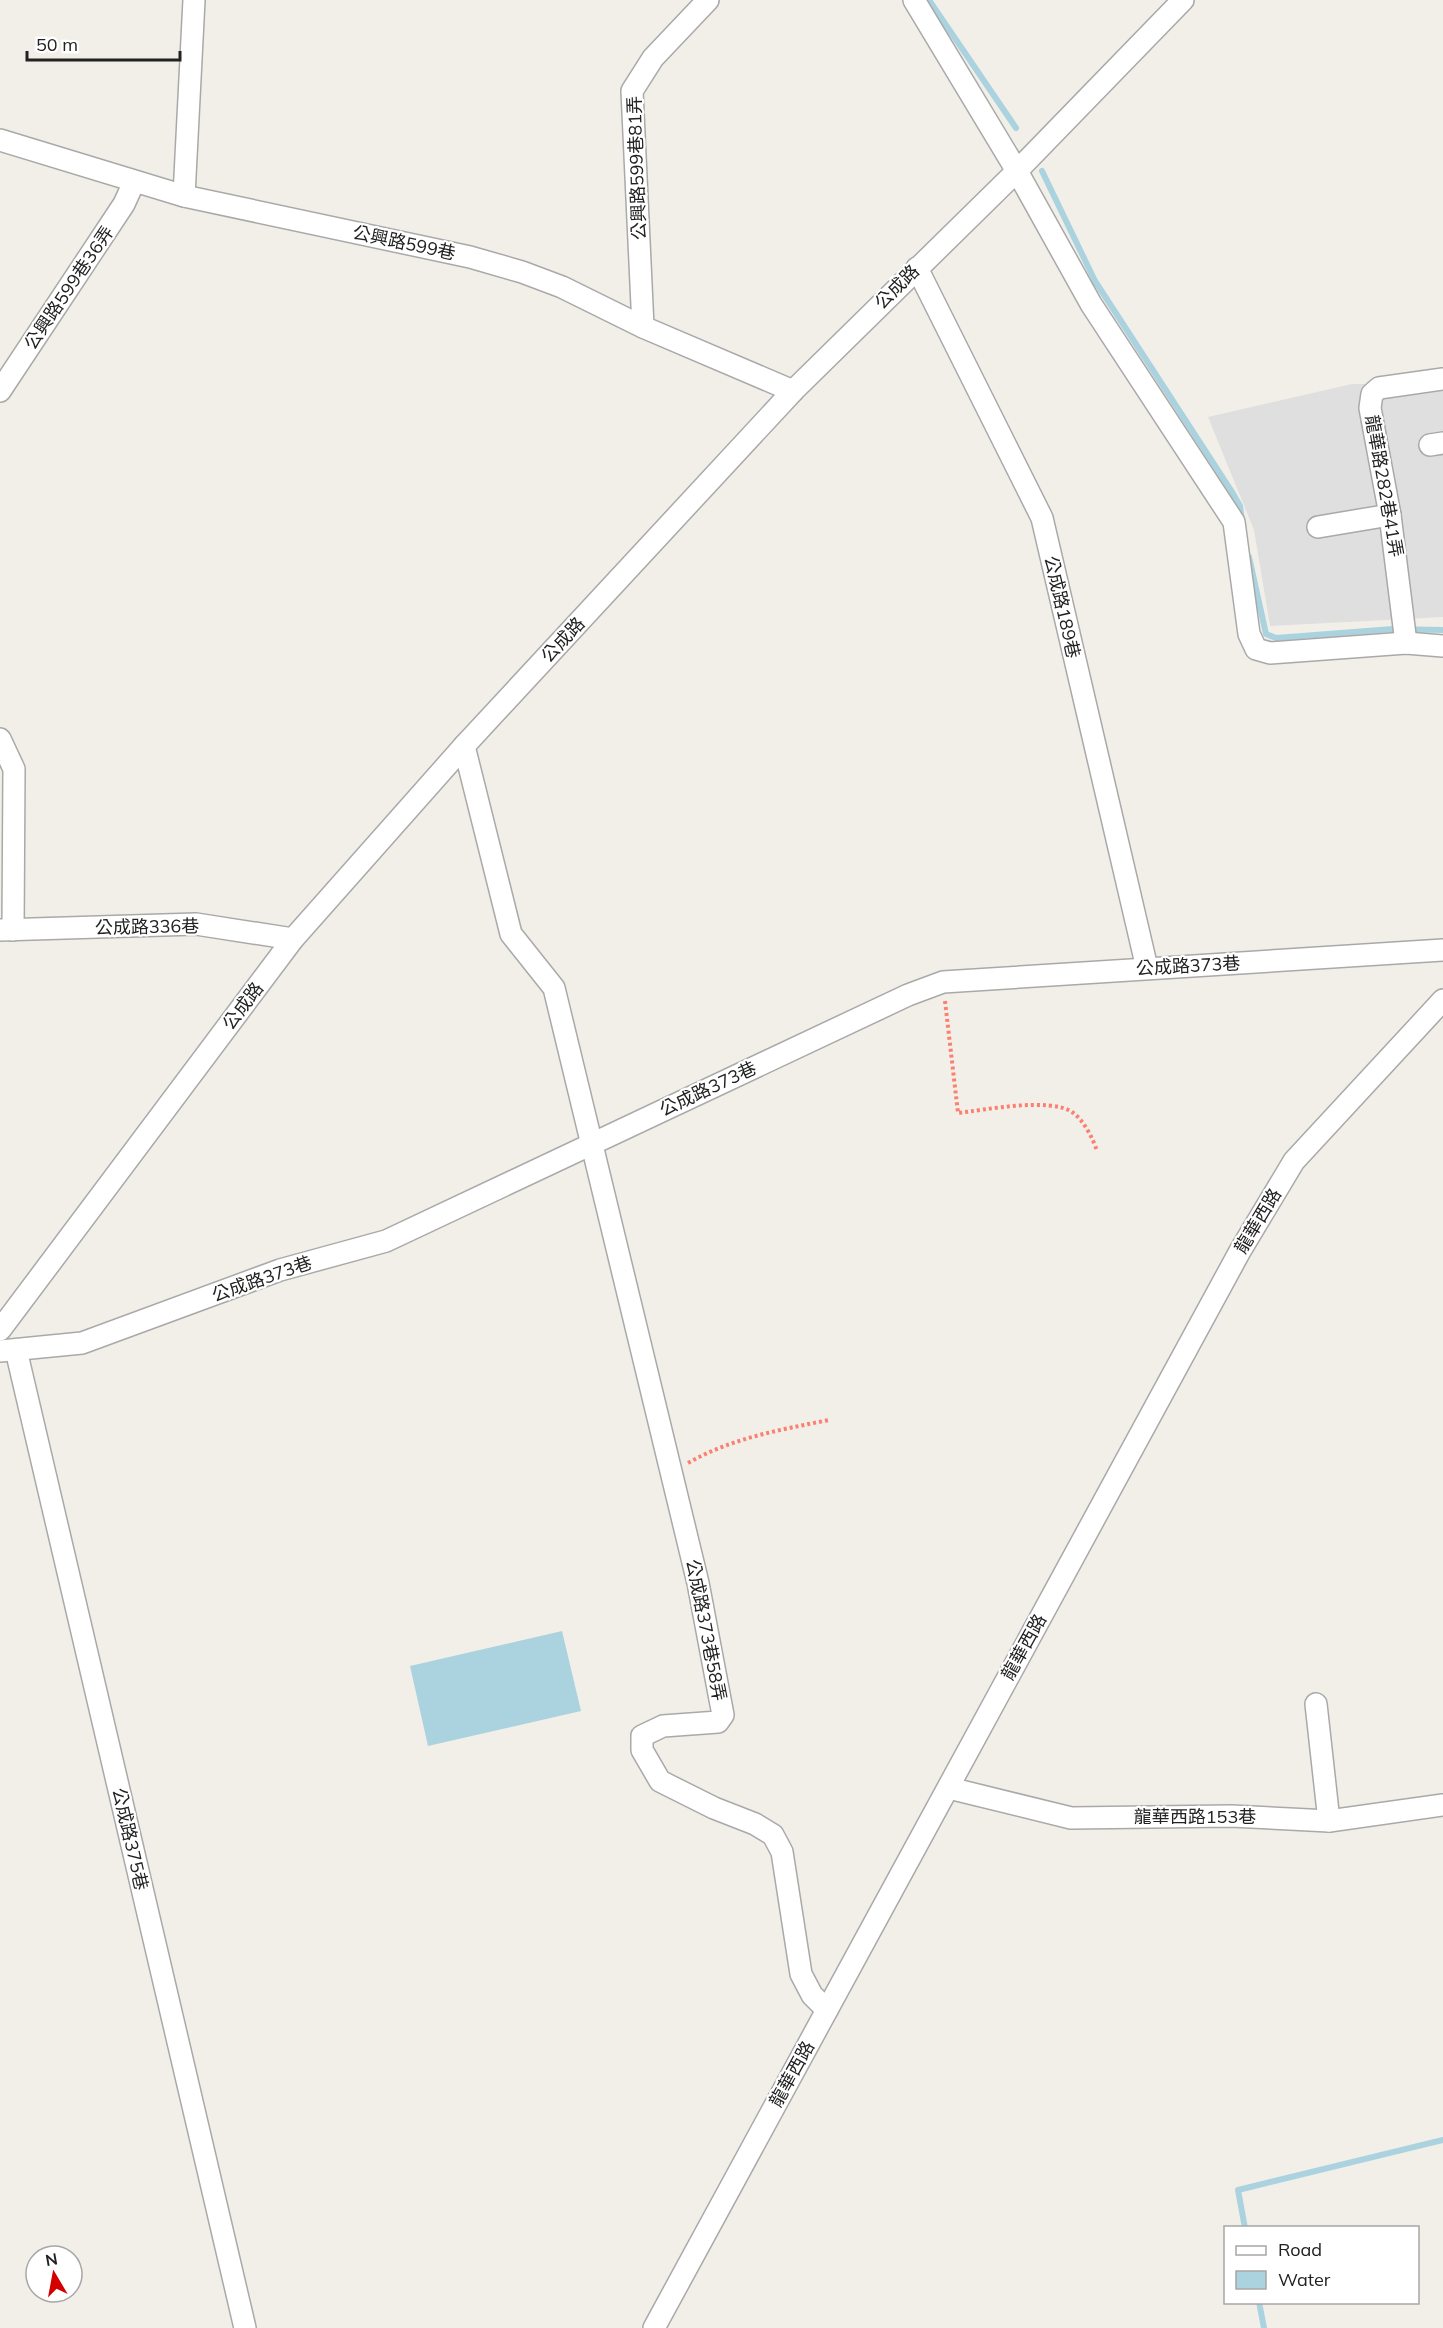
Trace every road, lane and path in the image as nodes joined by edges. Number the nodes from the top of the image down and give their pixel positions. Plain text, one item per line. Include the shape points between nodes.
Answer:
1 (194, 0) edge
2 (708, 0) edge
3 (914, 0) edge
4 (1183, 0) edge
5 (0, 140) edge
6 (1017, 171) junction
7 (134, 182) junction
8 (184, 196) junction
9 (917, 268) junction
10 (643, 327) junction
11 (1443, 379) edge
12 (0, 391) edge
13 (793, 391) junction
14 (1390, 515) junction
15 (1318, 527) dead end
16 (1405, 632) junction
17 (1443, 646) edge
18 (0, 739) edge
19 (464, 746) junction
20 (7, 930) edge
21 (293, 939) junction
22 (1443, 950) edge
23 (1147, 969) junction
24 (943, 982) junction
25 (1440, 1011) edge
26 (590, 1143) junction
27 (1097, 1151) dead end
28 (0, 1330) edge
29 (8, 1350) edge
30 (829, 1420) dead end
31 (671, 1472) junction
32 (1316, 1704) dead end
33 (949, 1788) junction
34 (1443, 1805) edge
35 (1329, 1821) junction
36 (827, 2010) junction
37 (245, 2328) edge
38 (654, 2328) edge

1 - 8 street
2 - 10 street, 公興路599巷81弄 via 653,58 633,91
3 - 6 street
4 - 6 street, 公成路
5 - 7 street, 公興路599巷
6 - 9 street, 公成路
6 - 16 street via 1091,304 1234,522 1249,634 1256,649 1270,653
7 - 8 street, 公興路599巷
7 - 12 street, 公興路599巷36弄 via 124,204
8 - 10 street, 公興路599巷 via 470,257 562,287
9 - 13 street, 公成路
9 - 23 street, 公成路189巷 via 1042,518
10 - 13 street, 公興路599巷
11 - 14 street, 龍華路282巷41弄 via 1379,388 1372,394 1370,408
13 - 19 street, 公成路
14 - 15 street
14 - 16 street, 龍華路282巷41弄
16 - 17 street
18 - 20 street via 14,769
19 - 21 street, 公成路
19 - 26 street, 公成路373巷58弄 via 510,934 554,988
20 - 21 street, 公成路336巷 via 196,924
21 - 28 street, 公成路
22 - 23 street, 公成路373巷
23 - 24 street, 公成路373巷
24 - 26 street, 公成路373巷
24 - 27 path via 958,1113 1054,1106 1072,1113
25 - 33 street, 龍華西路 via 1294,1161 1240,1251
26 - 29 street, 公成路373巷 via 386,1241 280,1270 82,1343
26 - 31 street, 公成路373巷58弄
29 - 37 street, 公成路375巷
30 - 31 path via 717,1447
31 - 36 street, 公成路373巷58弄 via 698,1582 723,1714 718,1722 663,1726 642,1736 642,1750 660,1781 773,1835 782,1852 801,1974 812,1995
32 - 35 street
33 - 35 street, 龍華西路153巷 via 1071,1818 1231,1816
33 - 36 street, 龍華西路
34 - 35 street, 龍華西路153巷
36 - 38 street, 龍華西路

